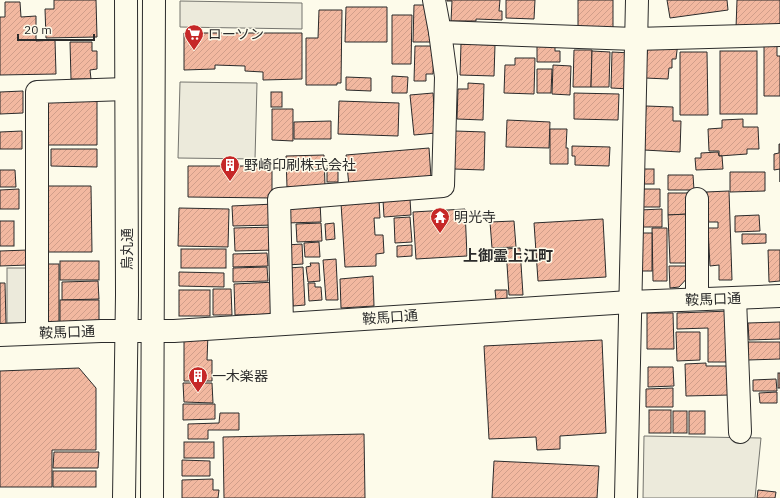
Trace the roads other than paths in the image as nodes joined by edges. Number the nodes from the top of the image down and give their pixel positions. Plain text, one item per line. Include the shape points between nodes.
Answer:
1 (126, 0) edge
2 (154, 0) edge
3 (434, 0) edge
4 (637, 0) edge
5 (440, 32) junction
6 (780, 35) edge
7 (635, 39) junction
8 (126, 89) junction
9 (697, 199) dead end
10 (780, 296) edge
11 (735, 298) junction
12 (697, 299) junction
13 (630, 302) junction
14 (282, 324) junction
15 (127, 331) junction
16 (152, 331) junction
17 (37, 333) junction
18 (0, 334) edge
19 (740, 432) dead end
20 (124, 498) edge
21 (152, 498) edge
22 (626, 498) edge

1 - 8 main road, 烏丸通
2 - 16 main road, 烏丸通
3 - 5 main road
4 - 7 main road
5 - 7 main road
5 - 14 main road via 446,76 443,186 280,199
6 - 7 main road
7 - 13 main road
8 - 15 main road, 烏丸通
8 - 17 main road via 37,92
9 - 12 main road
10 - 11 main road, 鞍馬口通
11 - 12 main road, 鞍馬口通
11 - 19 main road
12 - 13 main road, 鞍馬口通
13 - 14 main road, 鞍馬口通
13 - 22 main road
14 - 16 main road, 鞍馬口通
15 - 16 main road, 鞍馬口通
15 - 17 main road, 鞍馬口通
15 - 20 main road, 烏丸通
16 - 21 main road, 烏丸通
17 - 18 main road, 鞍馬口通

